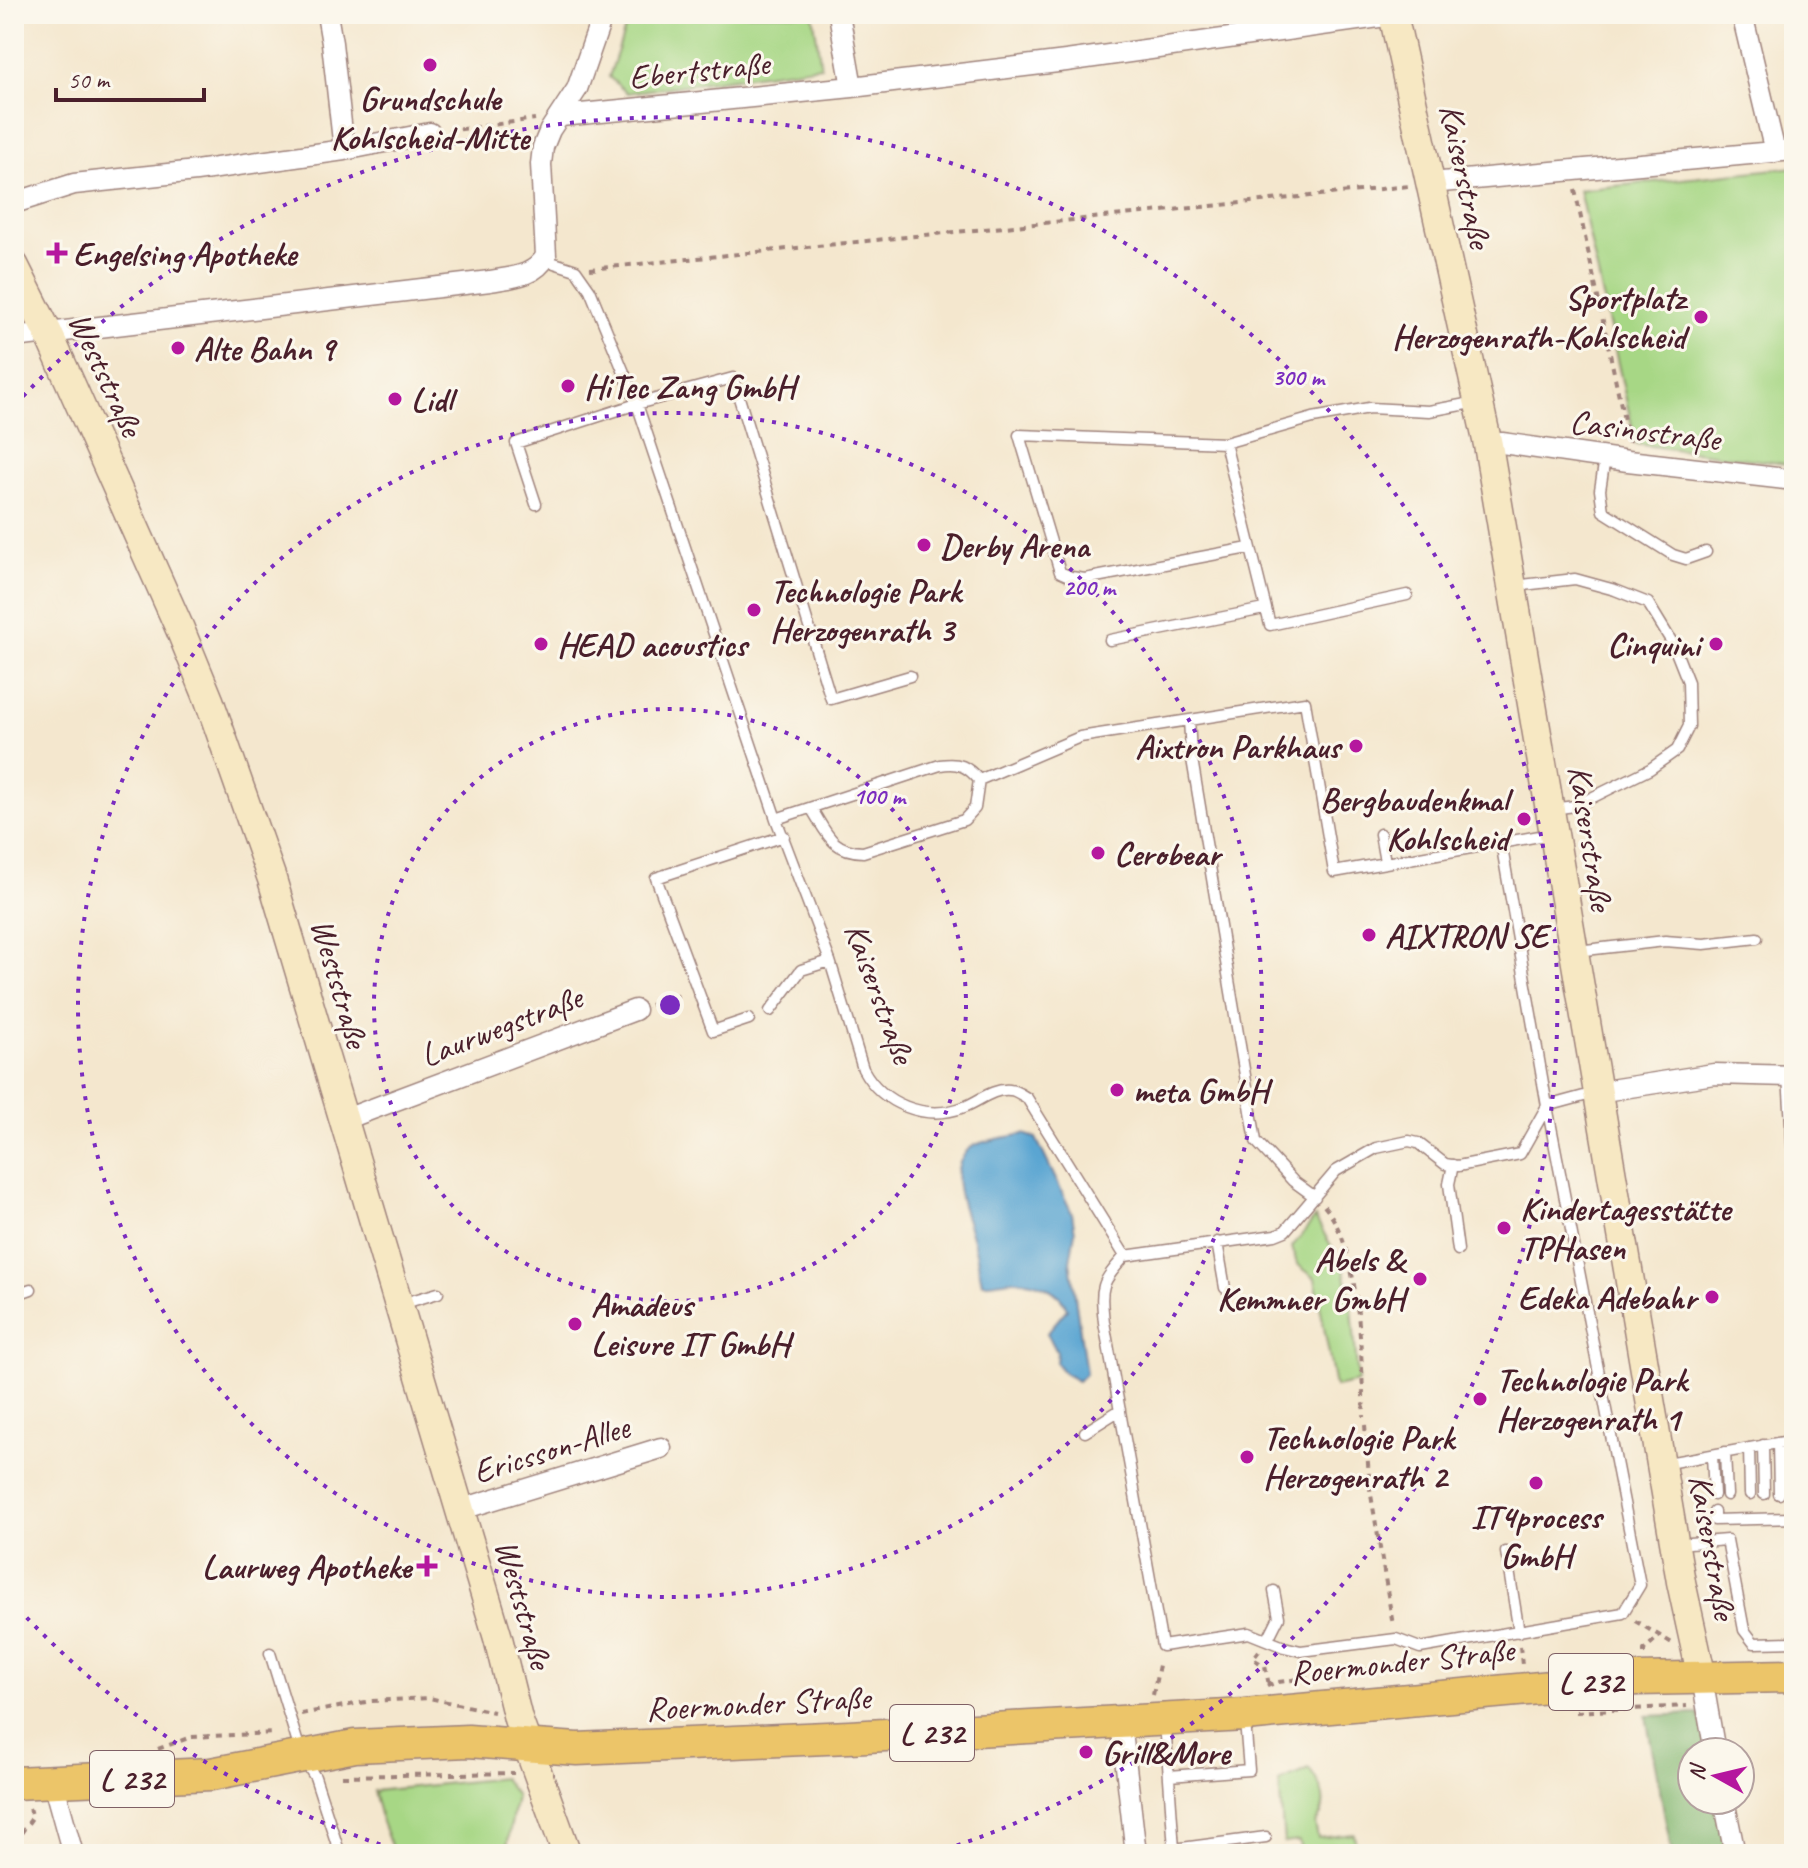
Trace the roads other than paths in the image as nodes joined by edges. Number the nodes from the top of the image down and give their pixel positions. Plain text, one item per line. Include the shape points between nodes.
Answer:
1 (327, 14) edge
2 (603, 14) edge
3 (839, 14) edge
4 (1393, 14) edge
5 (1742, 14) edge
6 (852, 87) junction
7 (561, 116) junction
8 (430, 133) road end
9 (344, 150) junction
10 (1784, 151) edge
11 (1431, 183) junction
12 (14, 203) edge
13 (545, 260) junction
14 (14, 265) edge
15 (48, 333) junction
16 (14, 337) edge
17 (1479, 401) junction
18 (637, 404) junction
19 (1225, 443) junction
20 (1488, 445) junction
21 (1605, 458) junction
22 (1794, 480) edge
23 (536, 504) dead end
24 (1249, 548) junction
25 (1706, 552) dead end
26 (1514, 586) junction
27 (1407, 595) dead end
28 (1264, 609) junction
29 (1110, 640) dead end
30 (910, 676) dead end
31 (1189, 720) junction
32 (979, 780) junction
33 (811, 808) junction
34 (776, 819) junction
35 (1551, 821) junction
36 (1380, 834) dead end
37 (784, 836) junction
38 (1501, 842) junction
39 (1385, 862) junction
40 (1757, 938) dead end
41 (1573, 952) junction
42 (830, 961) junction
43 (635, 1010) road end
44 (770, 1011) dead end
45 (749, 1019) dead end
46 (1791, 1076) edge
47 (1597, 1092) junction
48 (1547, 1106) junction
49 (343, 1120) junction
50 (1453, 1165) junction
51 (1794, 1173) edge
52 (1315, 1197) junction
53 (1217, 1242) junction
54 (1458, 1250) dead end
55 (1125, 1256) junction
56 (1225, 1288) dead end
57 (31, 1289) dead end
58 (438, 1293) dead end
59 (14, 1295) edge
60 (399, 1305) junction
61 (1120, 1410) junction
62 (1085, 1432) dead end
63 (1794, 1440) edge
64 (1778, 1443) junction
65 (1763, 1445) junction
66 (661, 1448) dead end
67 (1749, 1448) junction
68 (1725, 1452) junction
69 (1712, 1455) junction
70 (1661, 1464) junction
71 (1750, 1494) dead end
72 (1764, 1494) dead end
73 (1779, 1494) dead end
74 (1714, 1495) dead end
75 (1727, 1495) dead end
76 (459, 1510) junction
77 (1714, 1512) dead end
78 (1794, 1518) edge
79 (1675, 1544) junction
80 (1506, 1552) dead end
81 (1274, 1591) dead end
82 (1519, 1632) junction
83 (1268, 1639) junction
84 (1794, 1642) edge
85 (270, 1653) dead end
86 (1794, 1676) edge
87 (1702, 1678) junction
88 (1251, 1702) junction
89 (1145, 1722) junction
90 (522, 1732) junction
91 (1712, 1736) edge
92 (302, 1757) junction
93 (1169, 1776) junction
94 (53, 1782) junction
95 (21, 1794) edge
96 (1727, 1816) edge
97 (1266, 1837) dead end
98 (73, 1854) edge
99 (340, 1854) edge
100 (567, 1854) edge
101 (1136, 1854) edge
102 (1735, 1854) edge

1 - 9 street
2 - 7 street via 577,89
3 - 6 street
4 - 6 street, Ebertstraße
4 - 11 street, Kaiserstraße
5 - 10 street
6 - 7 street, Ebertstraße
7 - 13 street via 542,155
8 - 9 street
9 - 12 street via 74,184
10 - 11 street
11 - 17 street, Kaiserstraße
13 - 15 street via 525,275
13 - 18 lane via 576,270 590,290
14 - 15 street, Weststraße
15 - 16 street
15 - 49 street, Weststraße via 209,700 272,879
17 - 19 lane via 1429,411 1369,408
17 - 20 street, Kaiserstraße
18 - 23 lane via 516,443
18 - 30 lane via 733,378 831,699
18 - 34 lane
19 - 24 lane
19 - 24 lane via 1019,435 1060,572 1085,579
20 - 21 street, Casinostraße
20 - 26 street, Kaiserstraße
21 - 22 street, Casinostraße
21 - 25 lane via 1603,511 1673,555 1686,559
24 - 28 lane
26 - 35 street, Kaiserstraße
26 - 35 lane via 1575,579 1648,603 1688,682 1689,726 1677,750
27 - 28 lane via 1270,625
28 - 29 lane
31 - 32 lane via 1080,737
31 - 39 lane via 1305,702 1334,872
31 - 52 lane via 1256,1141
32 - 33 lane via 955,762
32 - 33 lane via 975,808 964,820 863,852 835,845
33 - 34 lane
34 - 37 lane, Kaiserstraße
35 - 38 lane
35 - 41 street, Kaiserstraße
36 - 39 lane
37 - 42 lane, Kaiserstraße
37 - 45 lane via 656,878 713,1031
38 - 39 lane
38 - 48 lane
40 - 41 lane
41 - 47 street, Kaiserstraße
42 - 44 lane via 801,970
42 - 55 lane, Kaiserstraße via 872,1085 886,1098 936,1114 1010,1090 1027,1098
43 - 49 street, Laurwegstraße
46 - 47 street via 1714,1074
46 - 51 lane
47 - 48 lane
47 - 70 street, Kaiserstraße
48 - 50 lane via 1520,1154
48 - 82 lane via 1640,1585 1623,1613
49 - 60 street, Weststraße
50 - 52 lane via 1409,1141 1376,1148 1336,1171
50 - 54 lane via 1449,1184
52 - 53 lane via 1285,1231
53 - 55 lane
53 - 56 lane
55 - 61 lane via 1104,1281 1101,1293
57 - 59 lane
58 - 60 lane
60 - 76 street, Weststraße
61 - 62 lane
61 - 83 lane via 1162,1646 1249,1633
63 - 64 lane
64 - 65 lane
64 - 73 lane
65 - 67 lane
65 - 72 lane
66 - 76 street, Ericsson-Allee
67 - 68 lane
67 - 71 lane
68 - 69 lane
68 - 75 lane
69 - 70 lane
69 - 74 lane
70 - 79 street, Kaiserstraße
76 - 90 street, Weststraße
77 - 78 lane via 1714,1520
79 - 84 lane via 1727,1540 1744,1630 1754,1643
79 - 87 street, Kaiserstraße
80 - 82 lane
81 - 83 lane via 1279,1617
82 - 83 lane via 1420,1648 1396,1639 1301,1651
85 - 92 lane
86 - 87 main road, Roermonder Straße / L 232
87 - 88 main road, Roermonder Straße / L 232
87 - 91 street
88 - 89 main road, Roermonder Straße / L 232
88 - 93 lane via 1249,1770
89 - 90 main road, Roermonder Straße / L 232 via 605,1748
89 - 93 lane
89 - 101 street
90 - 92 main road, Roermonder Straße / L 232 via 468,1741 355,1746
90 - 100 street, Weststraße
92 - 94 main road, Roermonder Straße / L 232 via 211,1774
92 - 99 lane via 315,1777
93 - 97 lane via 1174,1849
94 - 95 main road, Roermonder Straße / L 232
94 - 98 street
96 - 102 street

